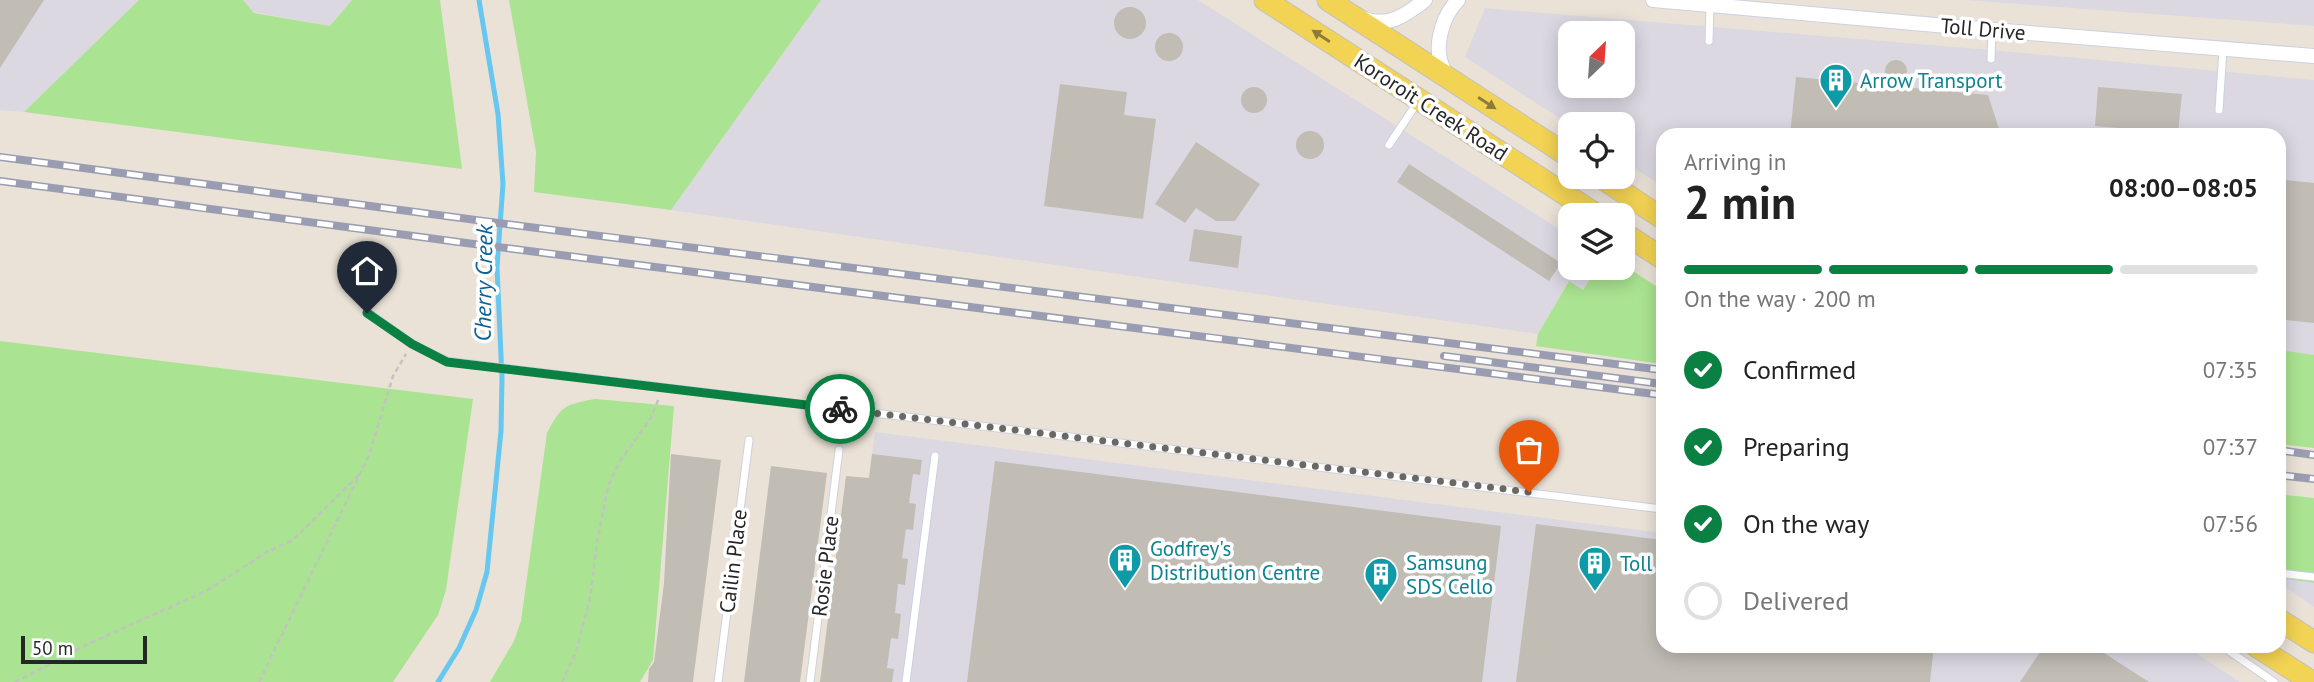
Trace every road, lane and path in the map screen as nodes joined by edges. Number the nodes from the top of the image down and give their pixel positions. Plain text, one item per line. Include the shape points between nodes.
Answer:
1 (1265, 0) edge
2 (1425, 0) edge
3 (1458, 0) edge
4 (1653, 0) edge
5 (1332, 2) edge
6 (1710, 5) junction
7 (1992, 30) junction
8 (1709, 41) dead end
9 (2223, 49) junction
10 (2314, 56) edge
11 (1991, 59) dead end
12 (1460, 85) junction
13 (1419, 100) junction
14 (2219, 110) dead end
15 (1389, 145) dead end
16 (1558, 149) edge
17 (1618, 189) edge
18 (1579, 203) edge
19 (1656, 214) edge
20 (1635, 240) edge
21 (1656, 254) edge
22 (367, 313) dead end
23 (412, 344) junction
24 (662, 388) junction
25 (749, 440) dead end
26 (839, 450) dead end
27 (935, 456) dead end
28 (360, 473) junction
29 (1656, 508) edge
30 (2286, 574) edge
31 (2314, 577) edge
32 (2286, 624) edge
33 (2314, 642) edge
34 (2232, 653) edge
35 (2267, 653) edge
36 (15, 682) edge
37 (258, 682) edge
38 (562, 682) edge
39 (718, 682) edge
40 (810, 682) edge
41 (906, 682) edge
42 (2274, 682) edge
43 (2312, 682) edge

13 -> 1 main road, Kororoit Creek Road
2 - 5 street via 1398,19 1385,22 1368,21
3 - 12 street via 1441,29 1439,46 1445,73
4 - 6 street, Toll Drive
5 - 12 main road, Kororoit Creek Road
6 - 7 street, Toll Drive
6 - 8 lane
7 - 9 street, Toll Drive
7 - 11 lane
9 - 10 street, Toll Drive
9 - 14 lane
12 -> 16 main road, Kororoit Creek Road
13 - 15 lane
13 - 18 main road, Kororoit Creek Road
17 - 19 main road
20 - 21 main road
22 - 23 lane
23 - 24 lane via 447,362
23 - 28 path via 393,376
24 - 29 lane
24 - 38 path via 651,418 608,486 590,598 576,652
25 - 39 lane, Cailin Place
26 - 40 lane, Rosie Place
27 - 41 lane
28 - 36 path via 293,540 206,591
28 - 37 path
30 - 31 lane
32 - 33 main road
34 - 42 lane
35 - 43 main road

